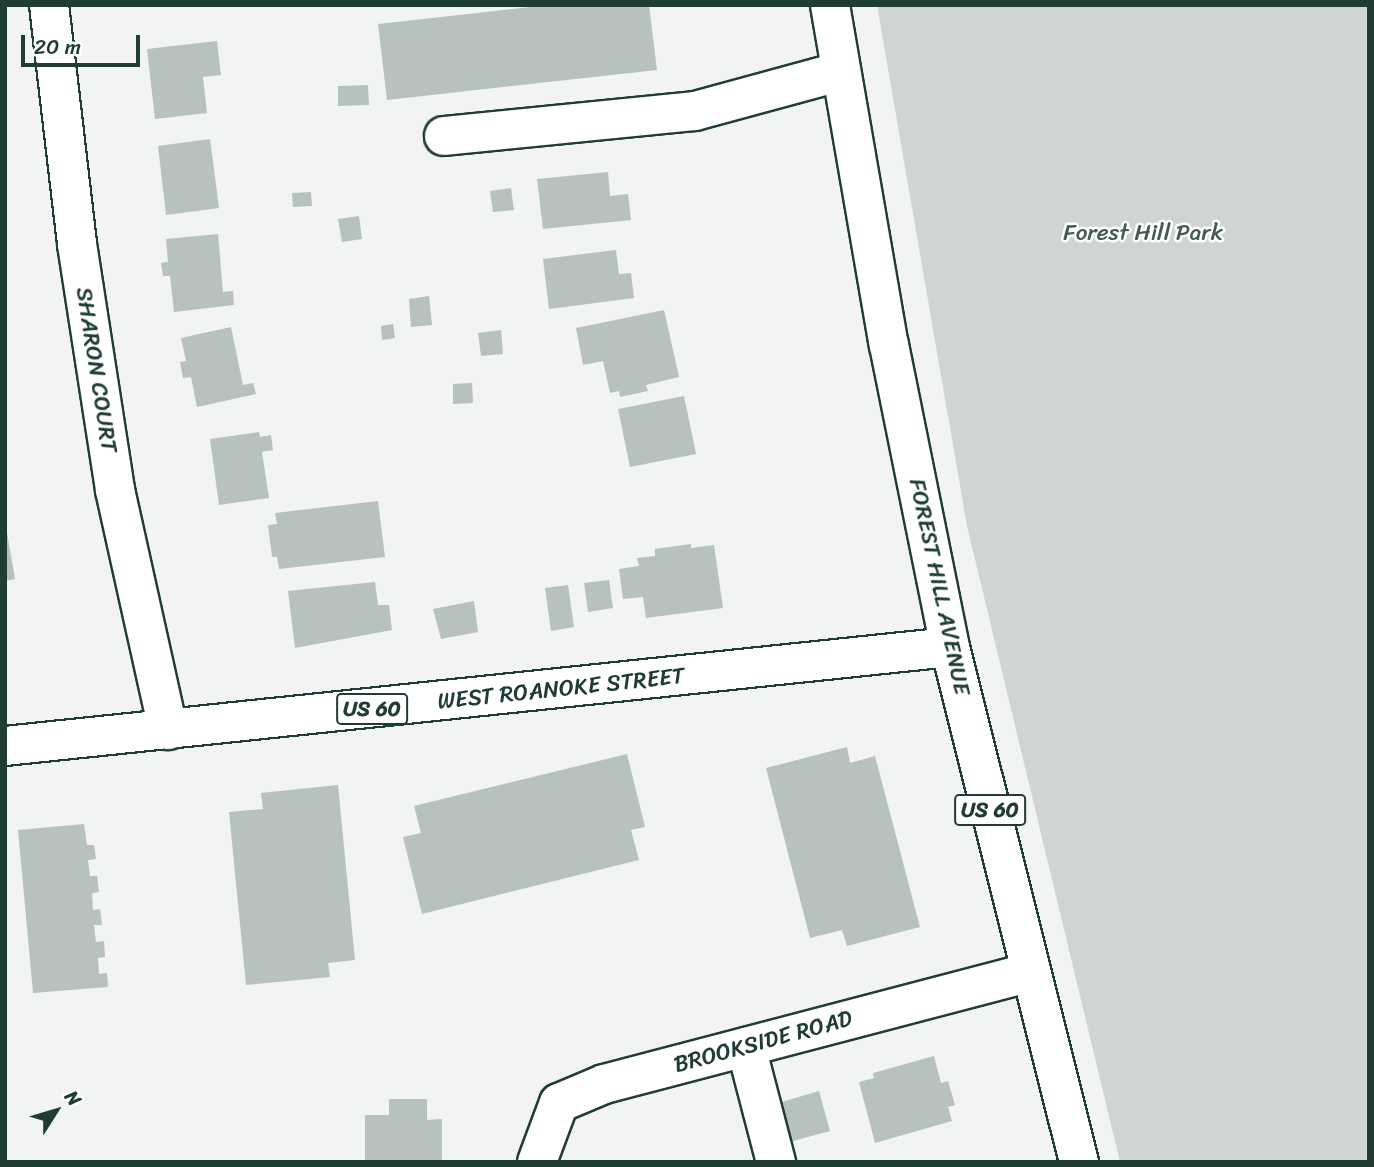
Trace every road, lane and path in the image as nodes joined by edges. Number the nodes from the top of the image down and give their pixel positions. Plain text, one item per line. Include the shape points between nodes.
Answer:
1 (49, 5) edge
2 (830, 5) edge
3 (839, 72) junction
4 (444, 136) dead end
5 (950, 647) junction
6 (168, 730) junction
7 (5, 747) edge
8 (1030, 972) junction
9 (746, 1047) junction
10 (537, 1162) edge
11 (776, 1162) edge
12 (1079, 1162) edge

1 - 6 main road, SHARON COURT via 76,244 114,489
2 - 3 main road, FOREST HILL AVENUE
3 - 4 main road via 695,111
3 - 5 main road, FOREST HILL AVENUE
5 - 6 main road, WEST ROANOKE STREET / US 60
5 - 8 main road, FOREST HILL AVENUE / US 60
6 - 7 main road, WEST ROANOKE STREET / US 60
8 - 9 main road, BROOKSIDE ROAD
8 - 12 main road, FOREST HILL AVENUE / US 60
9 - 10 main road, BROOKSIDE ROAD via 604,1084 559,1102
9 - 11 main road

